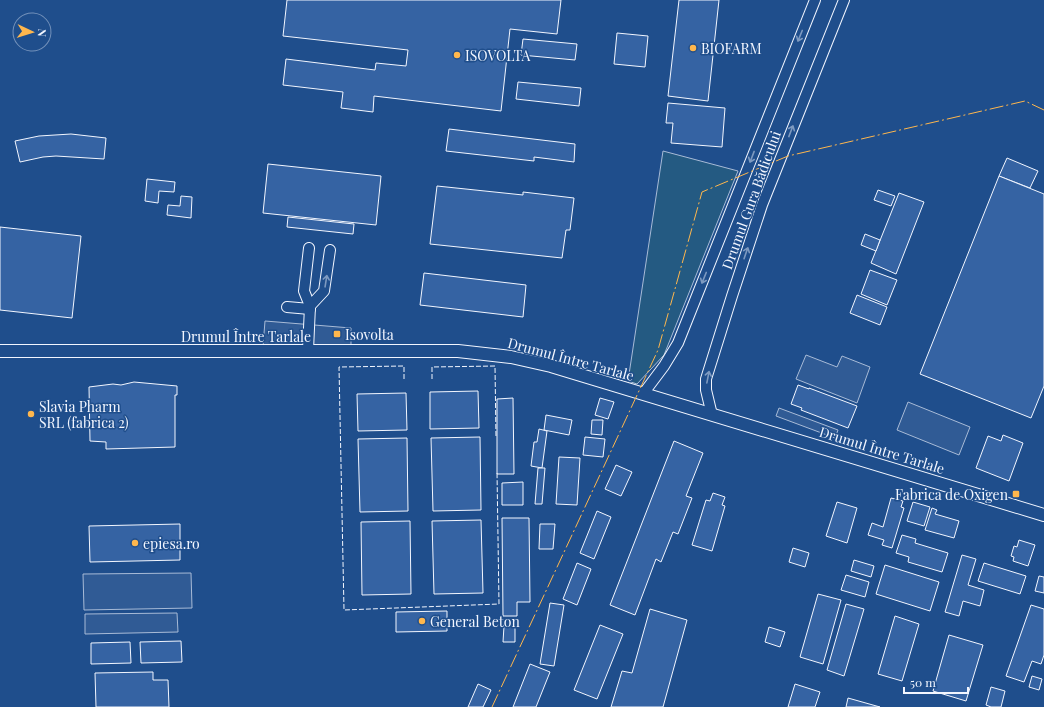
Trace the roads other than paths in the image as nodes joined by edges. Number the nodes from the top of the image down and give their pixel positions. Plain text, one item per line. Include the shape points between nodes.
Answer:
1 (815, 0) edge
2 (844, 0) edge
3 (309, 248) dead end
4 (330, 250) dead end
5 (287, 307) dead end
6 (310, 308) junction
7 (308, 350) junction
8 (0, 351) edge
9 (643, 394) junction
10 (712, 415) junction
11 (1044, 515) edge

1 -> 9 street, Drumul Gura Bădicului via 678,343
10 -> 2 street, Drumul Gura Bădicului via 706,379 732,296 762,205
3 - 6 street via 304,291
6 -> 4 street via 324,291
5 - 6 street
6 - 7 street
7 - 8 main road, Drumul Între Tarlale
7 - 9 main road, Drumul Între Tarlale via 484,353 530,361
9 - 10 main road, Drumul Între Tarlale
10 - 11 main road, Drumul Între Tarlale

